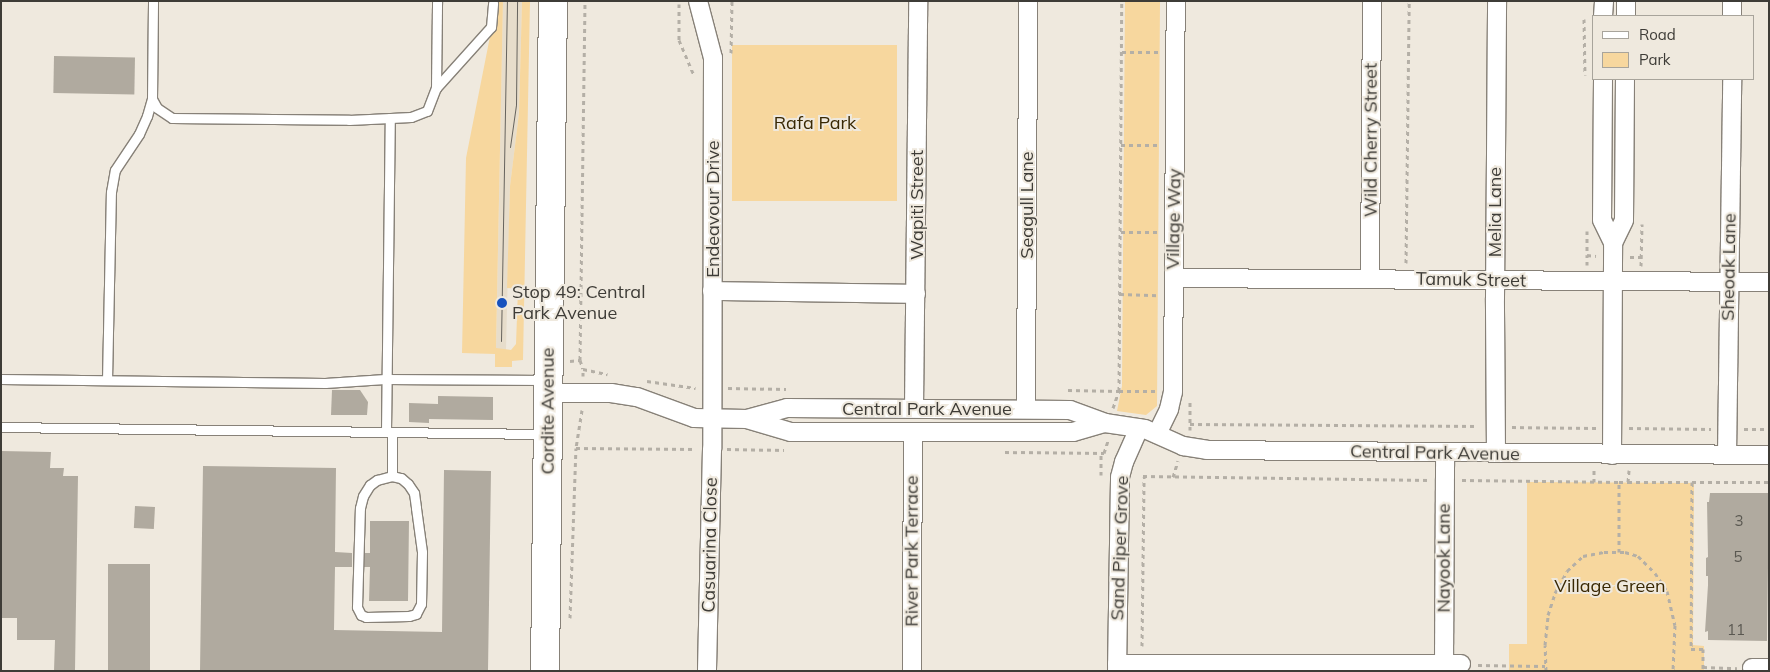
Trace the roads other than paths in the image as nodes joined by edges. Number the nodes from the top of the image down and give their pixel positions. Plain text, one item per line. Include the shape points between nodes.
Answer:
1 (153, 1) edge
2 (437, 1) edge
3 (553, 1) edge
4 (698, 1) edge
5 (918, 1) edge
6 (1028, 1) edge
7 (1176, 1) edge
8 (1372, 1) edge
9 (1497, 1) edge
10 (1604, 1) edge
11 (1626, 1) edge
12 (1732, 1) edge
13 (493, 3) dead end
14 (1604, 15) edge
15 (1626, 15) edge
16 (1732, 15) edge
17 (1603, 80) edge
18 (1625, 80) edge
19 (1732, 80) edge
20 (436, 88) junction
21 (152, 99) junction
22 (390, 118) junction
23 (1613, 243) junction
24 (1174, 278) junction
25 (1370, 278) junction
26 (1495, 280) junction
27 (1612, 281) junction
28 (1729, 282) junction
29 (1769, 282) edge
30 (712, 291) junction
31 (916, 294) junction
32 (1, 379) edge
33 (385, 379) junction
34 (107, 380) junction
35 (548, 386) junction
36 (914, 408) junction
37 (1026, 409) junction
38 (711, 419) junction
39 (748, 419) junction
40 (1105, 423) junction
41 (1, 427) edge
42 (1139, 428) junction
43 (389, 431) junction
44 (913, 432) junction
45 (1157, 434) junction
46 (547, 435) junction
47 (1445, 453) junction
48 (1496, 454) junction
49 (1612, 455) junction
50 (1727, 455) junction
51 (1769, 455) edge
52 (392, 476) junction
53 (1117, 668) edge
54 (1414, 668) edge
55 (545, 671) edge
56 (707, 671) edge
57 (912, 671) edge

1 - 21 lane
2 - 20 lane
3 - 35 main road, Cordite Avenue
4 - 30 street, Endeavour Drive via 713,58
5 - 31 street, Wapiti Street
6 - 37 street, Seagull Lane
7 - 24 street, Village Way
8 - 25 street, Wild Cherry Street
9 - 26 street, Melia Lane
10 - 14 street
11 - 15 street
12 - 16 street
13 - 20 lane via 490,27
17 - 23 street via 1602,220
18 - 23 street via 1624,220
19 - 28 street, Sheoak Lane
20 - 22 lane via 427,111 411,117
21 - 22 lane via 157,108 172,118
21 - 34 lane via 139,134 115,170 111,192
22 - 33 lane
23 - 27 street
24 - 25 street, Tamuk Street
24 - 45 street, Village Way via 1173,392 1169,410
25 - 26 street, Tamuk Street
26 - 27 street, Tamuk Street
26 - 48 street, Melia Lane
27 - 28 street, Tamuk Street
27 - 49 street
28 - 29 street, Tamuk Street
28 - 50 street, Sheoak Lane
30 - 31 street
30 - 38 street, Endeavour Drive
31 - 36 street, Wapiti Street
32 - 34 lane
33 - 34 lane via 325,383
33 - 35 lane
33 - 43 lane
35 - 38 street, Central Park Avenue via 637,397 694,418
35 - 46 main road, Cordite Avenue
36 - 37 street, Central Park Avenue
36 - 39 street, Central Park Avenue via 787,408
37 - 40 street, Central Park Avenue via 1070,410
38 - 39 street, Central Park Avenue
38 - 56 street, Casuarina Close
39 - 44 street, Central Park Avenue via 791,432
40 - 42 street, Central Park Avenue
40 - 44 street, Central Park Avenue via 1073,432
41 - 43 lane
42 - 45 street, Central Park Avenue
42 - 53 street, Sand Piper Grove via 1120,477
43 - 46 lane
43 - 52 lane
44 - 57 street, River Park Terrace
45 - 47 street, Central Park Avenue via 1183,446 1207,450
46 - 55 main road, Cordite Avenue
47 - 48 street, Central Park Avenue
47 - 54 street, Nayook Lane via 1460,665
48 - 49 street, Central Park Avenue
49 - 50 street, Central Park Avenue
50 - 51 street, Central Park Avenue
52 - 52 lane via 401,478 414,493 422,552 421,604 416,614 408,616 366,617 357,607 360,508 370,485
53 - 54 street

